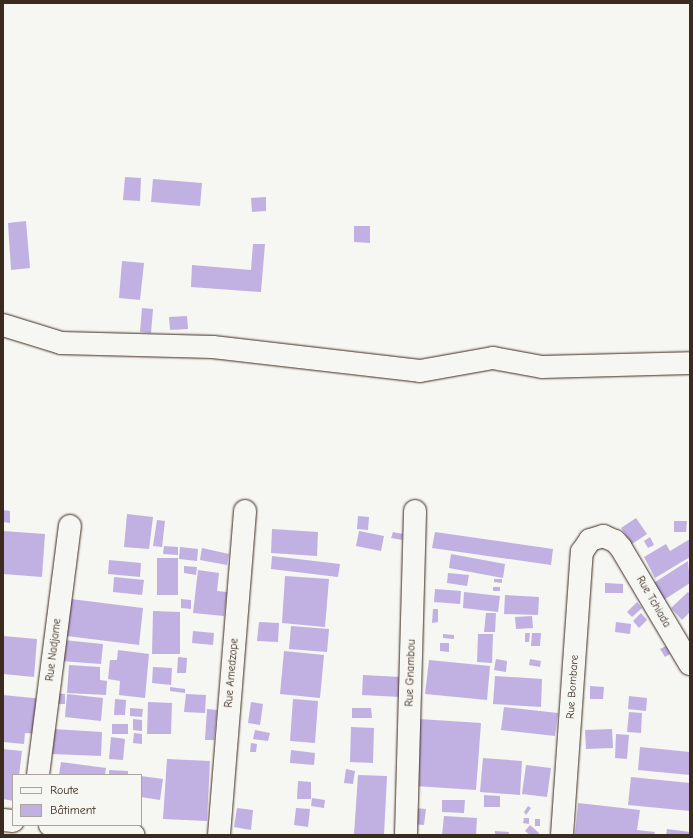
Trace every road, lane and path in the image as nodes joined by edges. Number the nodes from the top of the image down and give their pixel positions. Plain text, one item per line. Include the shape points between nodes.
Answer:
1 (3, 326) edge
2 (690, 363) edge
3 (245, 511) dead end
4 (415, 511) dead end
5 (70, 526) dead end
6 (615, 541) joint
7 (690, 664) edge
8 (38, 774) edge
9 (58, 826) edge
10 (124, 834) edge
11 (219, 835) edge
12 (406, 835) edge
13 (562, 835) edge

1 - 2 street via 61,343 213,347 420,371 493,358 542,367
3 - 11 street, Rue Amedzope
4 - 12 street, Rue Gnambou
5 - 8 street, Rue Nadjame
6 - 7 street, Rue Tchiada via 626,554
6 - 13 street, Rue Bombare via 603,536 590,540 582,552
9 - 10 street

